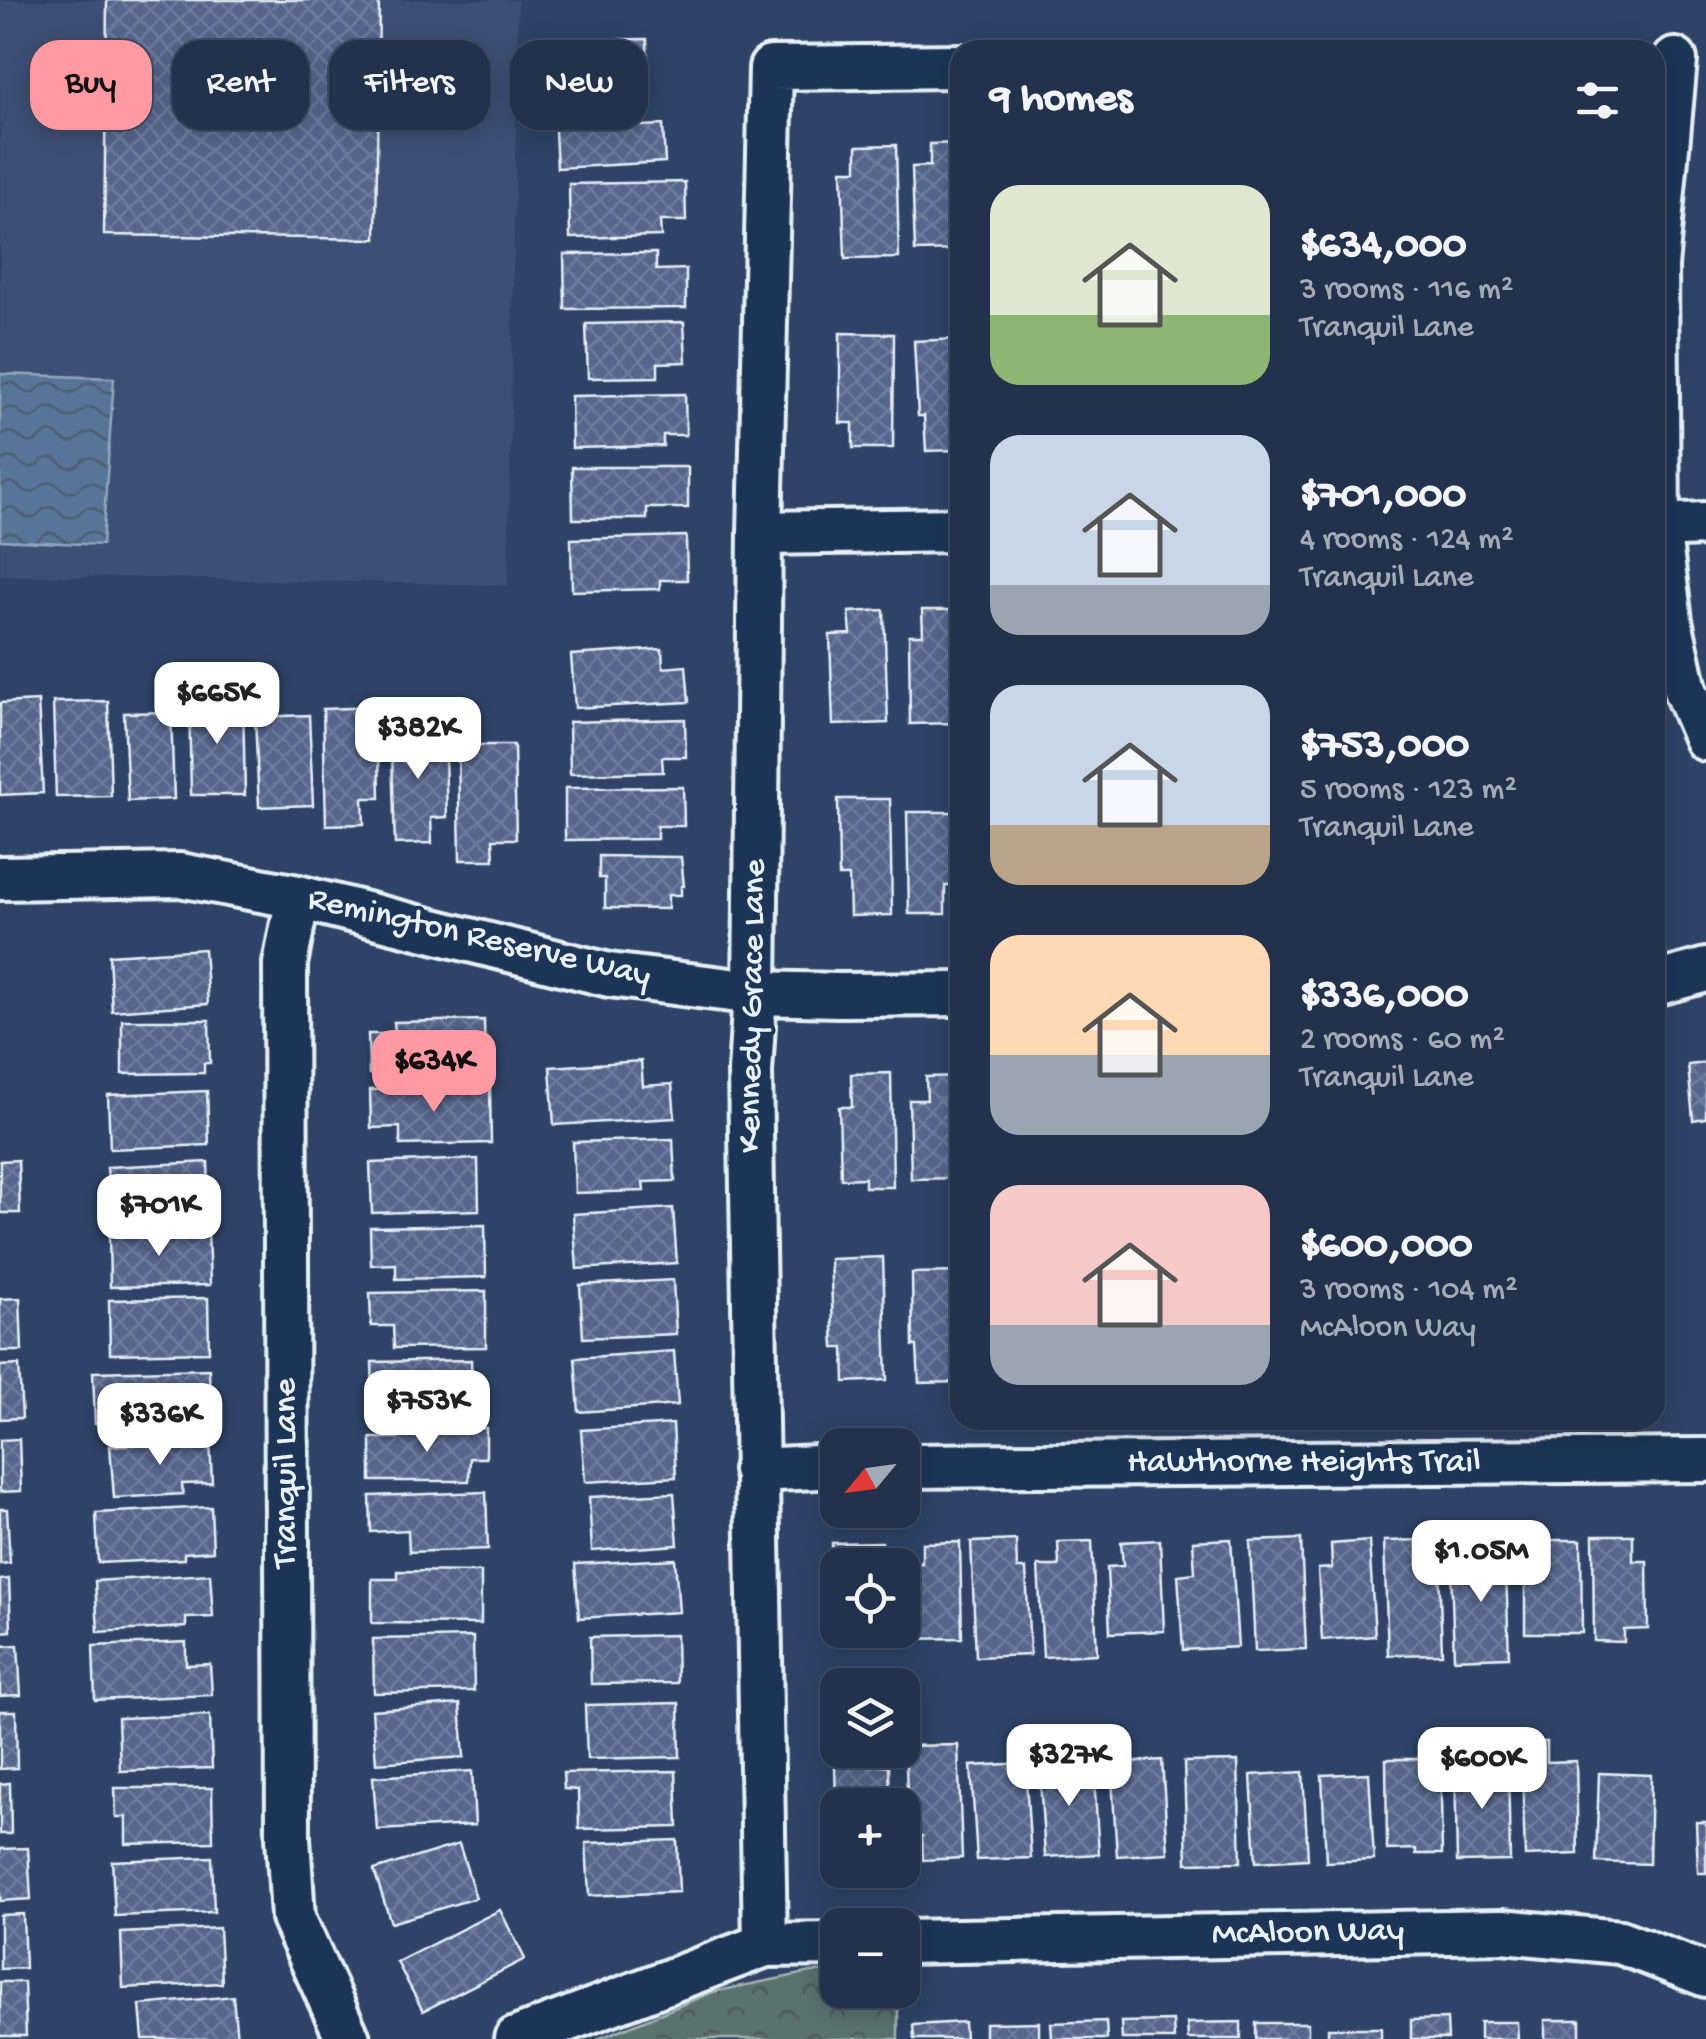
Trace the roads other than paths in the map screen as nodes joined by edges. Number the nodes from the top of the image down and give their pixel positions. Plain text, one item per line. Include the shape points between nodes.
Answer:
1 (1679, 60) edge
2 (950, 66) edge
3 (1665, 185) edge
4 (1706, 524) edge
5 (1665, 526) edge
6 (950, 530) edge
7 (760, 533) junction
8 (1665, 584) edge
9 (1706, 739) edge
10 (0, 878) edge
11 (298, 897) junction
12 (1706, 970) edge
13 (1665, 981) edge
14 (755, 993) junction
15 (950, 994) edge
16 (1706, 1460) edge
17 (920, 1466) edge
18 (820, 1467) edge
19 (756, 1470) junction
20 (920, 1942) edge
21 (820, 1944) edge
22 (765, 1945) junction
23 (1706, 1975) edge
24 (348, 2039) edge
25 (516, 2039) edge

1 - 3 street
2 - 7 street, Kennedy Grace Lane via 771,68
4 - 5 street
6 - 7 street
7 - 14 street, Kennedy Grace Lane
8 - 9 street via 1685,690
10 - 11 street, Remington Reserve Way via 180,875
11 - 14 street, Remington Reserve Way via 609,975
11 - 24 street, Tranquil Lane via 285,964 288,1838 293,1918
12 - 13 street
14 - 15 street, Remington Reserve Way
14 - 19 street, Kennedy Grace Lane via 750,1072
16 - 17 street, Hawthorne Heights Trail
18 - 19 street
19 - 22 street, Kennedy Grace Lane
20 - 23 street, McAloon Way via 1502,1931 1620,1942
21 - 22 street
22 - 25 street

